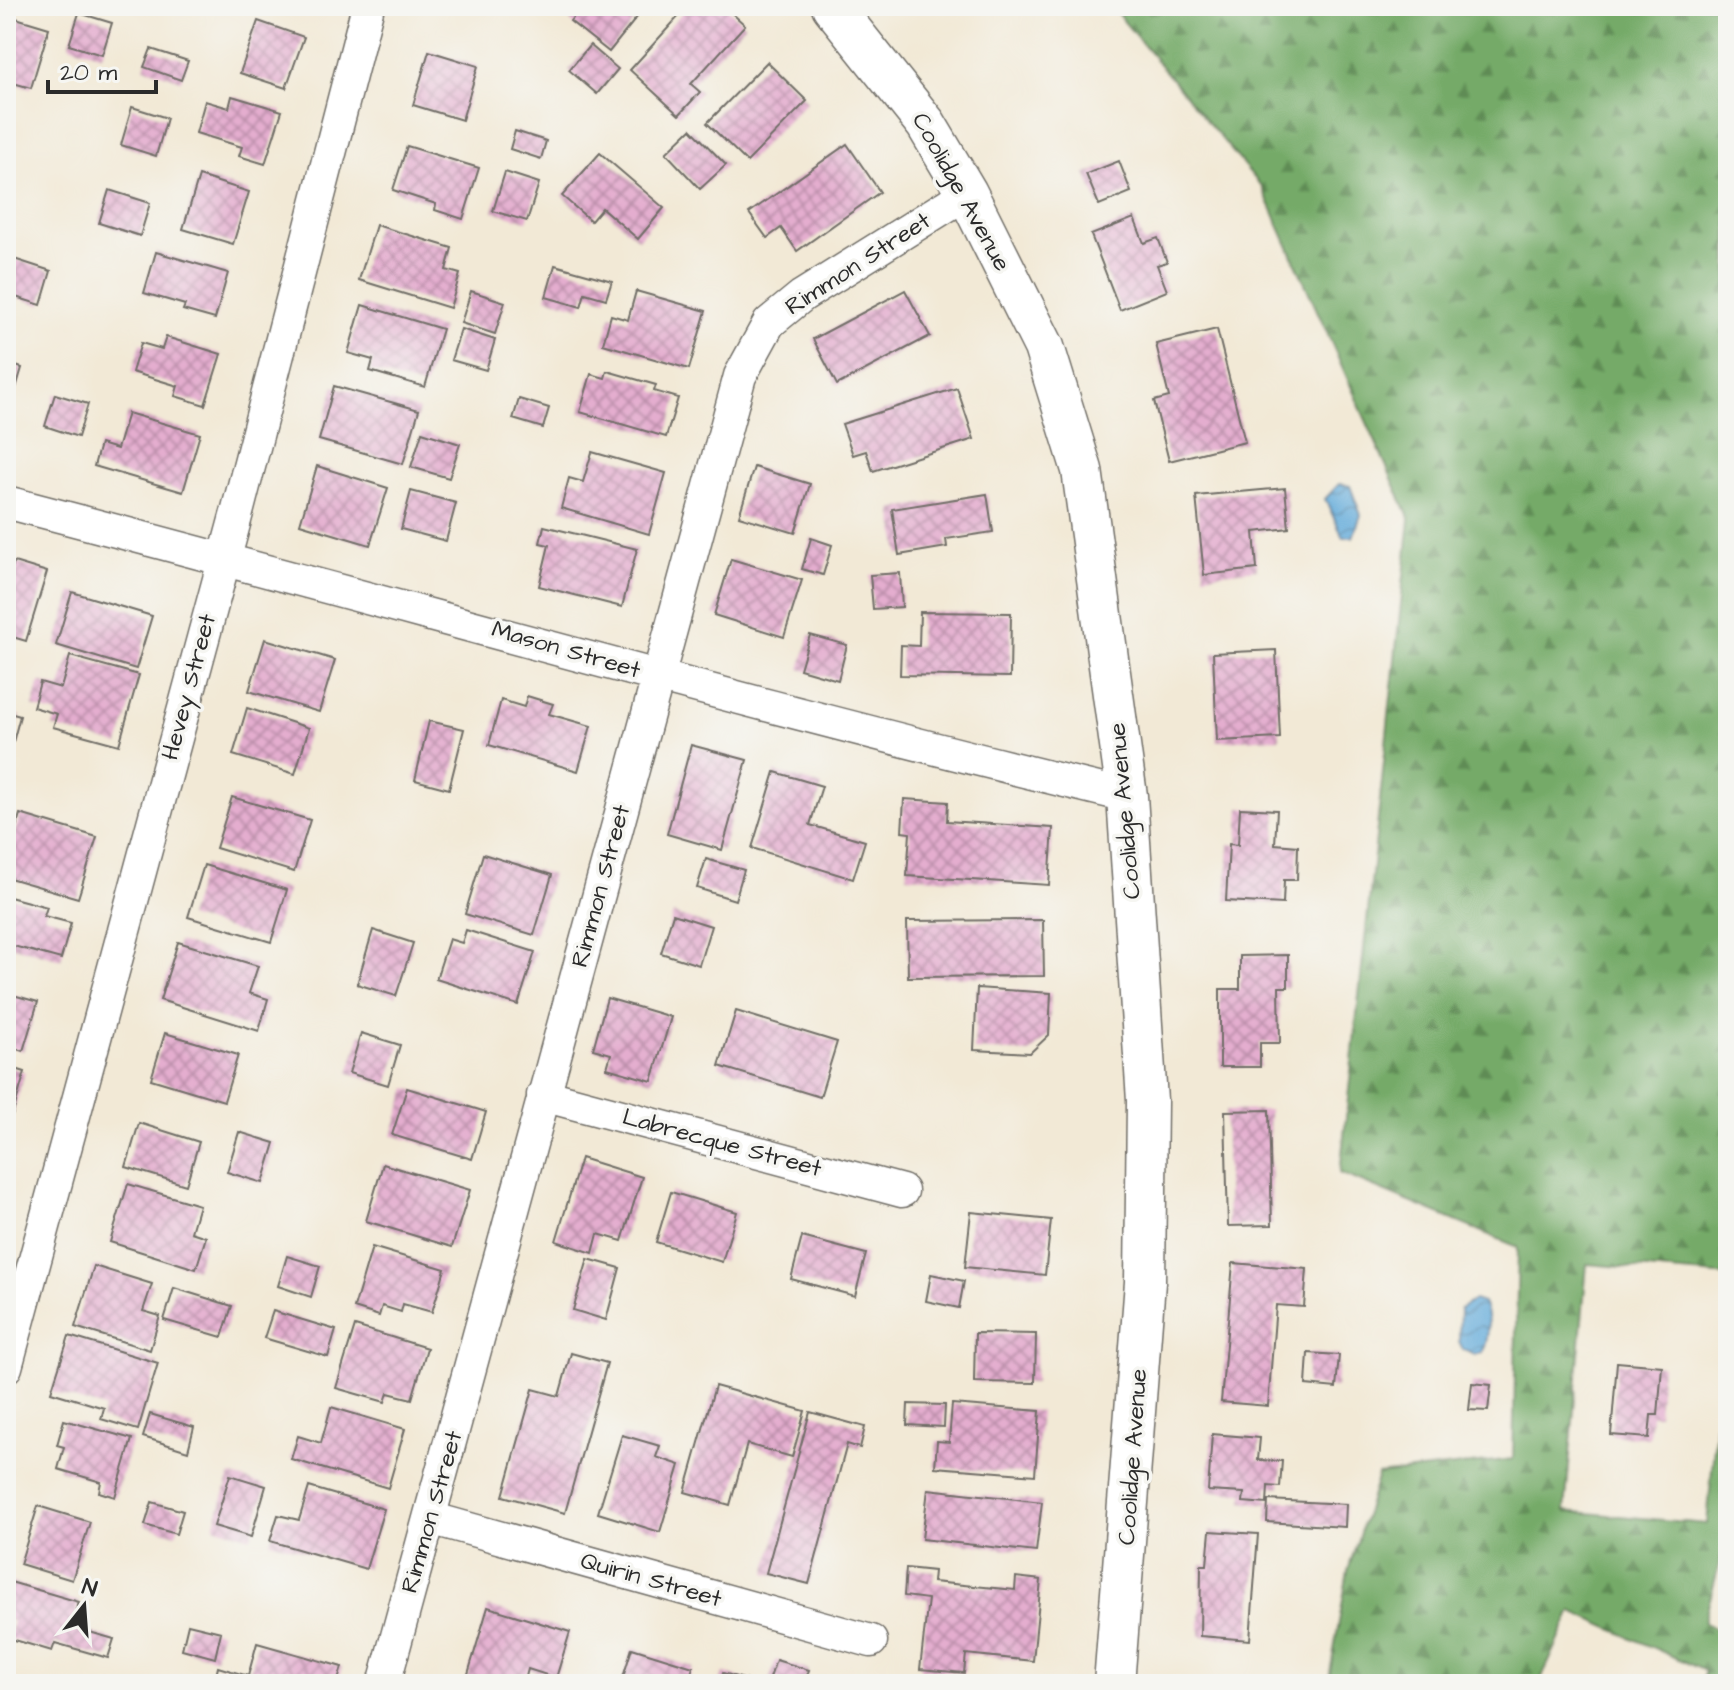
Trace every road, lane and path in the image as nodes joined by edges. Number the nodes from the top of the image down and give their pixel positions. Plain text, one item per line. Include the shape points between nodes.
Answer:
1 (368, 6) edge
2 (832, 6) edge
3 (967, 193) junction
4 (6, 502) edge
5 (224, 559) junction
6 (658, 676) junction
7 (1127, 796) junction
8 (543, 1095) junction
9 (902, 1191) dead end
10 (6, 1367) edge
11 (430, 1518) junction
12 (871, 1641) dead end
13 (384, 1684) edge
14 (1114, 1684) edge

1 - 5 street, Hevey Street
2 - 3 street, Coolidge Avenue via 926,124
3 - 6 street, Rimmon Street via 802,296 769,323 740,376
3 - 7 street, Coolidge Avenue via 1044,347 1082,470
4 - 5 street, Mason Street
5 - 6 street, Mason Street
5 - 10 street, Hevey Street
6 - 7 street, Mason Street
6 - 8 street, Rimmon Street
7 - 14 street, Coolidge Avenue via 1147,1101 1145,1282
8 - 9 street, Labrecque Street
8 - 11 street, Rimmon Street
11 - 12 street, Quirin Street
11 - 13 street, Rimmon Street

